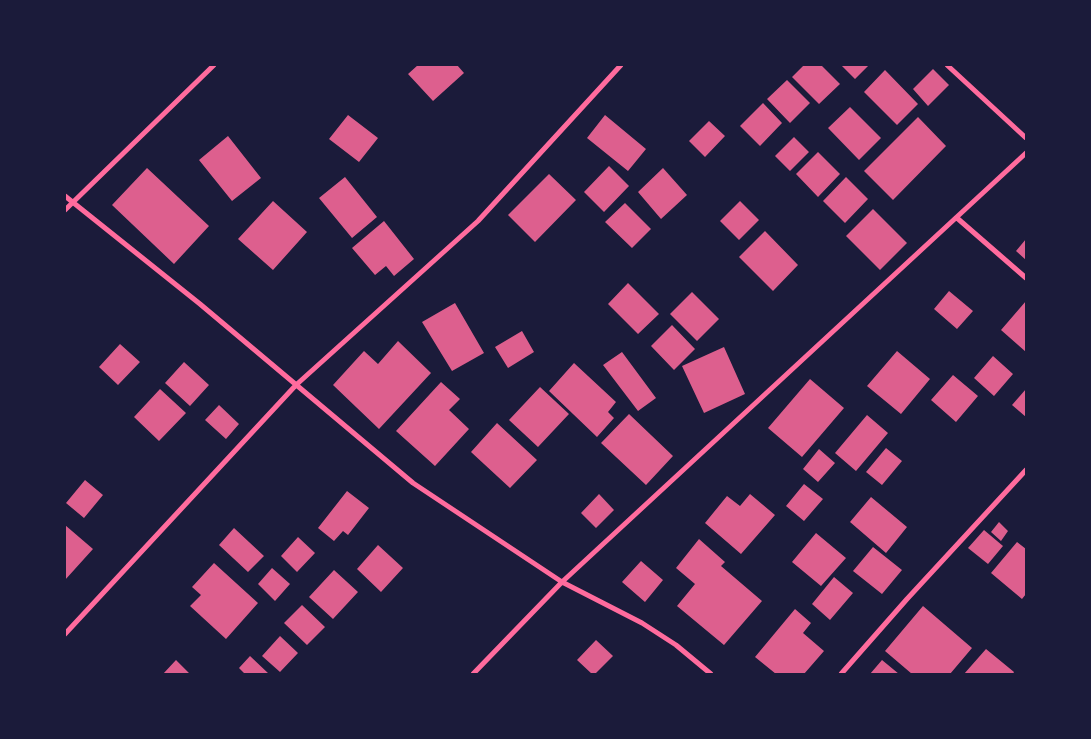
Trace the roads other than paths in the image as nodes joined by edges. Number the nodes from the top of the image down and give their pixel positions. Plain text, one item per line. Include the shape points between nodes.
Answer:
1 (214, 65) edge
2 (621, 65) edge
3 (947, 65) edge
4 (1026, 138) edge
5 (1026, 153) edge
6 (65, 196) edge
7 (72, 202) junction
8 (65, 210) edge
9 (957, 218) junction
10 (1026, 278) edge
11 (296, 386) junction
12 (1026, 470) edge
13 (562, 582) junction
14 (65, 634) edge
15 (473, 674) edge
16 (711, 674) edge
17 (840, 674) edge

1 - 7 street
2 - 11 street via 478,221
3 - 4 street
5 - 9 street
6 - 7 street
7 - 8 street
7 - 11 street
9 - 10 street
9 - 13 street
11 - 13 street via 413,483
11 - 14 street
12 - 17 street
13 - 15 street
13 - 16 street via 642,623 676,645

